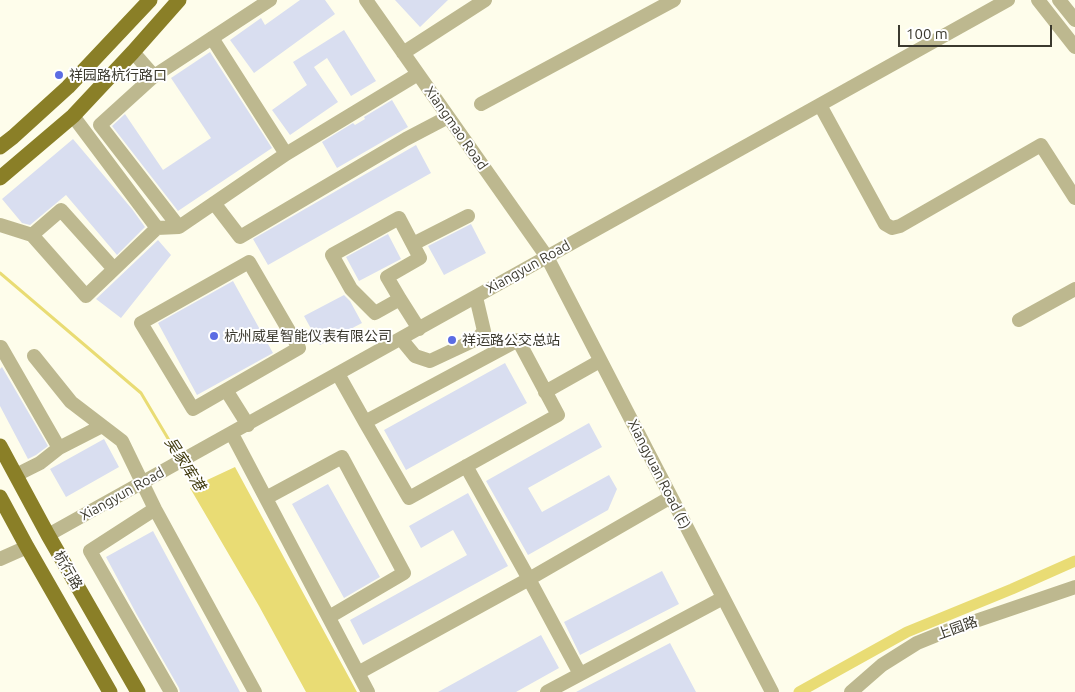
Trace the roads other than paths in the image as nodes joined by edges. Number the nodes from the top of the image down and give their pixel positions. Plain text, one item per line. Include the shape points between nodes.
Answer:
1 (150, 0) edge
2 (179, 0) edge
3 (270, 0) edge
4 (366, 0) edge
5 (485, 0) edge
6 (1008, 0) edge
7 (1038, 0) edge
8 (1059, 0) edge
9 (668, 1) edge
10 (1075, 20) edge
11 (212, 38) junction
12 (1075, 47) edge
13 (133, 52) junction
14 (403, 53) junction
15 (418, 74) junction
16 (154, 76) junction
17 (481, 104) dead end
18 (820, 105) junction
19 (73, 116) junction
20 (448, 117) junction
21 (0, 147) edge
22 (286, 154) junction
23 (0, 178) edge
24 (1073, 190) edge
25 (214, 204) junction
26 (468, 216) dead end
27 (0, 225) edge
28 (178, 227) junction
29 (157, 228) junction
30 (32, 235) junction
31 (413, 244) junction
32 (546, 257) junction
33 (114, 269) junction
34 (1075, 289) edge
35 (476, 297) junction
36 (400, 299) junction
37 (1019, 320) dead end
38 (418, 330) junction
39 (401, 339) junction
40 (0, 348) edge
41 (34, 356) dead end
42 (600, 361) junction
43 (338, 374) junction
44 (226, 390) junction
45 (545, 392) junction
46 (365, 422) junction
47 (248, 425) junction
48 (102, 426) junction
49 (232, 434) junction
50 (0, 446) edge
51 (59, 448) junction
52 (466, 466) junction
53 (16, 475) junction
54 (0, 497) edge
55 (671, 497) junction
56 (266, 498) junction
57 (155, 509) junction
58 (48, 535) junction
59 (27, 547) junction
60 (0, 560) edge
61 (529, 578) junction
62 (1075, 587) edge
63 (723, 598) junction
64 (329, 617) junction
65 (358, 673) junction
66 (580, 674) junction
67 (770, 688) edge
68 (554, 690) edge
69 (110, 692) edge
70 (138, 692) edge
71 (170, 692) edge
72 (255, 692) edge
73 (368, 692) edge
74 (850, 692) edge

1 - 21 main road via 68,87
2 - 13 main road
3 - 11 street
4 - 14 street, Xiangmao Road
5 - 14 street
6 - 18 street, Xiangyun Road
7 - 12 street
8 - 10 street
9 - 17 street
11 - 16 street
11 - 22 street
13 - 16 street
13 - 19 main road
14 - 15 street, Xiangmao Road
15 - 20 street, Xiangmao Road
15 - 22 street
16 - 28 street via 100,125
18 - 24 street via 885,224 892,228 1042,145
18 - 32 street, Xiangyun Road
19 - 23 main road
19 - 29 street
20 - 25 street via 240,237
20 - 32 street, Xiangmao Road
22 - 25 street
25 - 28 street
26 - 31 street
27 - 30 street
28 - 29 street
29 - 33 street
30 - 33 street via 61,210
30 - 33 street via 86,296
31 - 36 street via 420,258 386,277
31 - 36 street via 399,218 332,255 351,289 375,313
32 - 35 street, Xiangyun Road
32 - 42 street, Xiangyuan Road (E)
34 - 37 street
35 - 38 street, Xiangyun Road
35 - 39 street via 484,330 478,339 430,361 415,356
36 - 38 street
38 - 39 street, Xiangyun Road
39 - 43 street, Xiangyun Road
40 - 51 street via 2,346
41 - 48 street via 71,402
42 - 45 street
42 - 55 street, Xiangyuan Road (E)
43 - 46 street
43 - 47 street, Xiangyun Road
44 - 44 street via 299,348 249,262 141,323 193,409
44 - 47 street
45 - 46 street via 518,340
45 - 52 street via 558,415
46 - 52 street via 409,498
47 - 49 street, Xiangyun Road
48 - 51 street
48 - 57 street via 122,441
49 - 56 street
49 - 58 street, Xiangyun Road
50 - 53 main road, 杭行路
51 - 53 street via 40,463
52 - 61 street
53 - 58 main road, 杭行路
54 - 59 main road, 杭行路
55 - 61 street
55 - 63 street, Xiangyuan Road (E)
56 - 64 street
56 - 64 street via 342,457 404,573
57 - 71 street via 90,551
57 - 72 street
58 - 70 main road, 杭行路
59 - 60 street
59 - 69 main road, 杭行路
61 - 65 street
61 - 66 street
62 - 74 street, 上园路 via 916,644 882,665
63 - 66 street
63 - 67 street, Xiangyuan Road (E)
64 - 65 street
65 - 73 street
66 - 68 street

